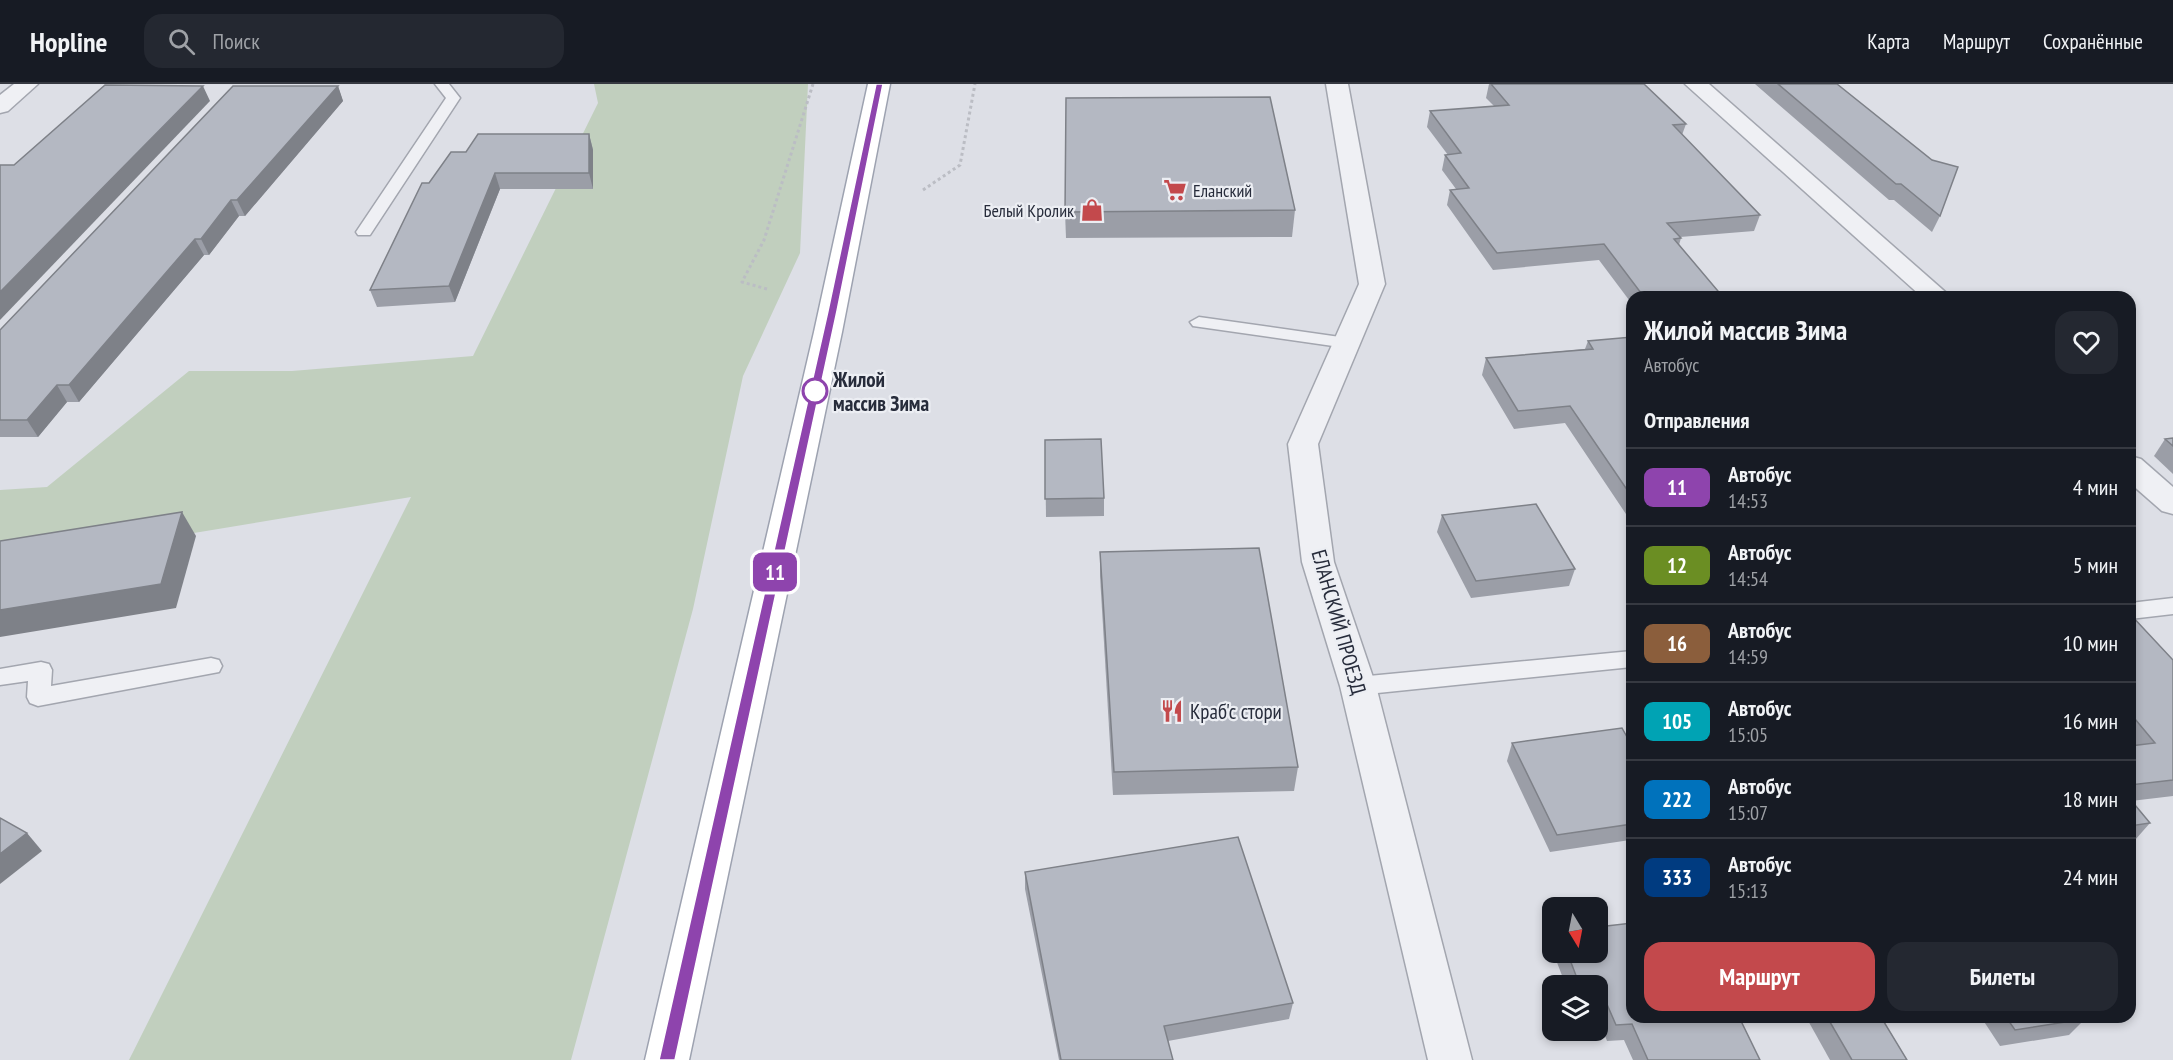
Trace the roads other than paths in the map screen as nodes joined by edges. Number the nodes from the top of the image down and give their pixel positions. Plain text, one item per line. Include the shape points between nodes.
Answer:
1 (27, 84) edge
2 (442, 84) edge
3 (879, 84) edge
4 (1337, 84) edge
5 (1696, 84) edge
6 (0, 106) edge
7 (364, 232) dead end
8 (1931, 291) edge
9 (1199, 322) dead end
10 (1347, 344) junction
11 (2136, 471) edge
12 (2173, 504) edge
13 (2173, 606) edge
14 (2136, 610) edge
15 (1626, 660) edge
16 (211, 666) dead end
17 (0, 677) edge
18 (1358, 686) junction
19 (667, 1060) edge
20 (1450, 1060) edge

1 - 6 street
2 - 7 lane via 453,98
3 - 19 main road
4 - 10 street, ЕЛАНСКИЙ ПРОЕЗД via 1372,284
5 - 8 street
9 - 10 lane
10 - 18 street, ЕЛАНСКИЙ ПРОЕЗД via 1303,444 1318,562
11 - 12 street
13 - 14 lane
15 - 18 lane
16 - 17 lane via 38,697 41,670
18 - 20 street, ЕЛАНСКИЙ ПРОЕЗД

